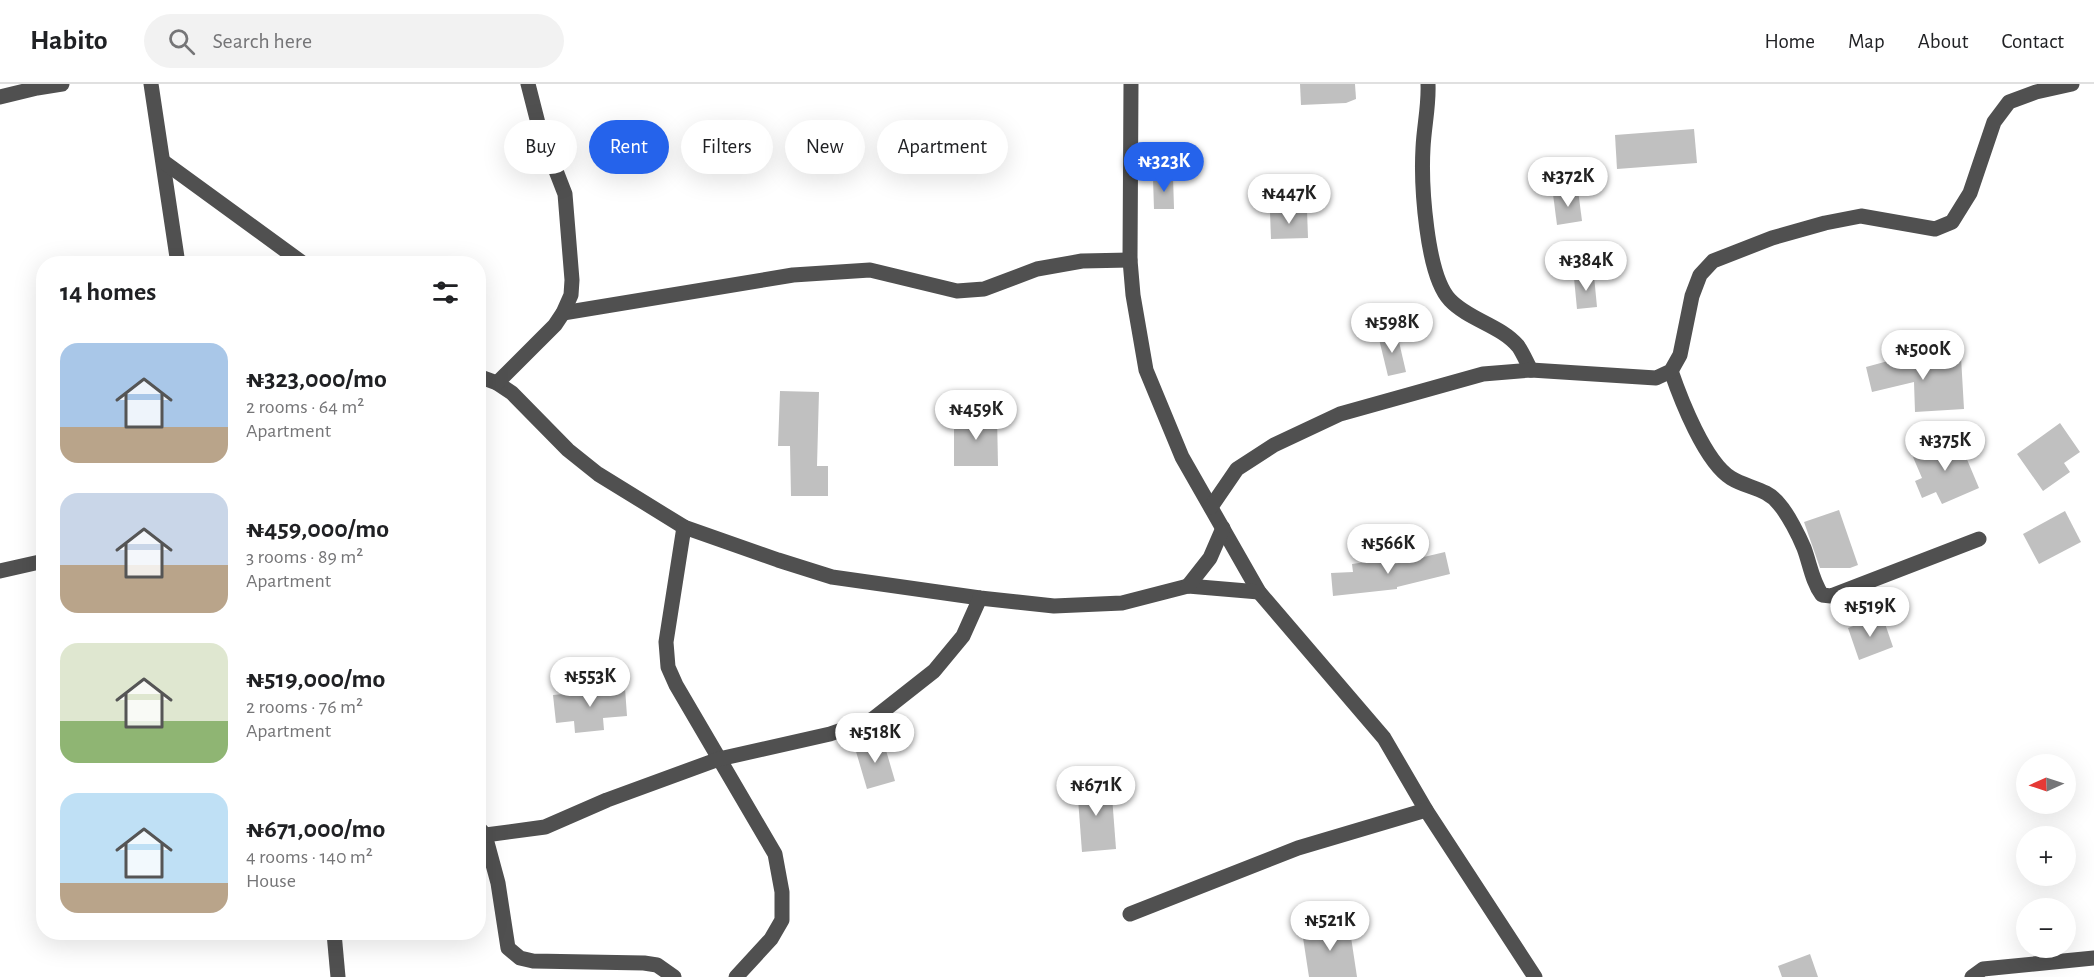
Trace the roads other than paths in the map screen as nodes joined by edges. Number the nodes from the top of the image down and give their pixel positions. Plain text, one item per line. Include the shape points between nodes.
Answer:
1 (63, 84) edge
2 (152, 84) edge
3 (528, 84) edge
4 (1131, 84) edge
5 (1428, 84) edge
6 (2072, 84) edge
7 (37, 86) edge
8 (0, 97) edge
9 (164, 162) junction
10 (177, 256) edge
11 (293, 256) edge
12 (1130, 260) junction
13 (563, 313) junction
14 (1531, 370) junction
15 (1671, 371) junction
16 (486, 378) edge
17 (497, 383) junction
18 (1211, 507) junction
19 (684, 527) junction
20 (1223, 528) junction
21 (1979, 539) dead end
22 (36, 563) edge
23 (0, 571) edge
24 (1188, 586) junction
25 (1259, 592) junction
26 (980, 598) junction
27 (719, 759) junction
28 (1426, 810) junction
29 (486, 832) edge
30 (486, 847) edge
31 (1130, 914) dead end
32 (335, 940) edge
33 (2094, 958) edge
34 (338, 977) edge
35 (674, 977) edge
36 (736, 977) edge
37 (1535, 977) edge
38 (1972, 977) edge

1 - 7 street
2 - 9 street
3 - 13 street via 539,127 565,194 572,280
4 - 12 street
5 - 14 street via 1423,148 1425,220 1436,276 1449,299 1518,347
6 - 15 street via 2009,102 1994,122 1970,193 1952,222 1935,229 1861,216 1772,238 1713,261 1700,275 1680,354
7 - 8 street
9 - 10 street
9 - 11 street
12 - 13 street via 1082,261 1037,269 984,289 957,291 870,270 793,275
12 - 18 street via 1146,370 1182,457
13 - 17 street via 555,326
14 - 15 street via 1656,378
14 - 18 street via 1483,374 1340,414 1274,445 1237,469
15 - 21 street via 1682,404 1709,455 1730,478 1760,489 1779,503 1803,546 1822,595 1831,597
16 - 17 street
17 - 19 street via 598,474
18 - 20 street
19 - 26 street via 832,577
19 - 27 street via 666,642 668,667
20 - 24 street via 1210,558
20 - 25 street
22 - 23 street
24 - 25 street
24 - 26 street via 1122,603 1054,606
25 - 28 street via 1384,738
26 - 27 street via 963,636 934,671 873,719 830,734
27 - 29 street via 545,827
27 - 36 street via 775,854 782,891 782,920 771,939
28 - 31 street via 1298,848
28 - 37 street
30 - 35 street via 498,883 508,948 519,958 644,963 657,965
32 - 34 street
33 - 38 street via 1983,969

